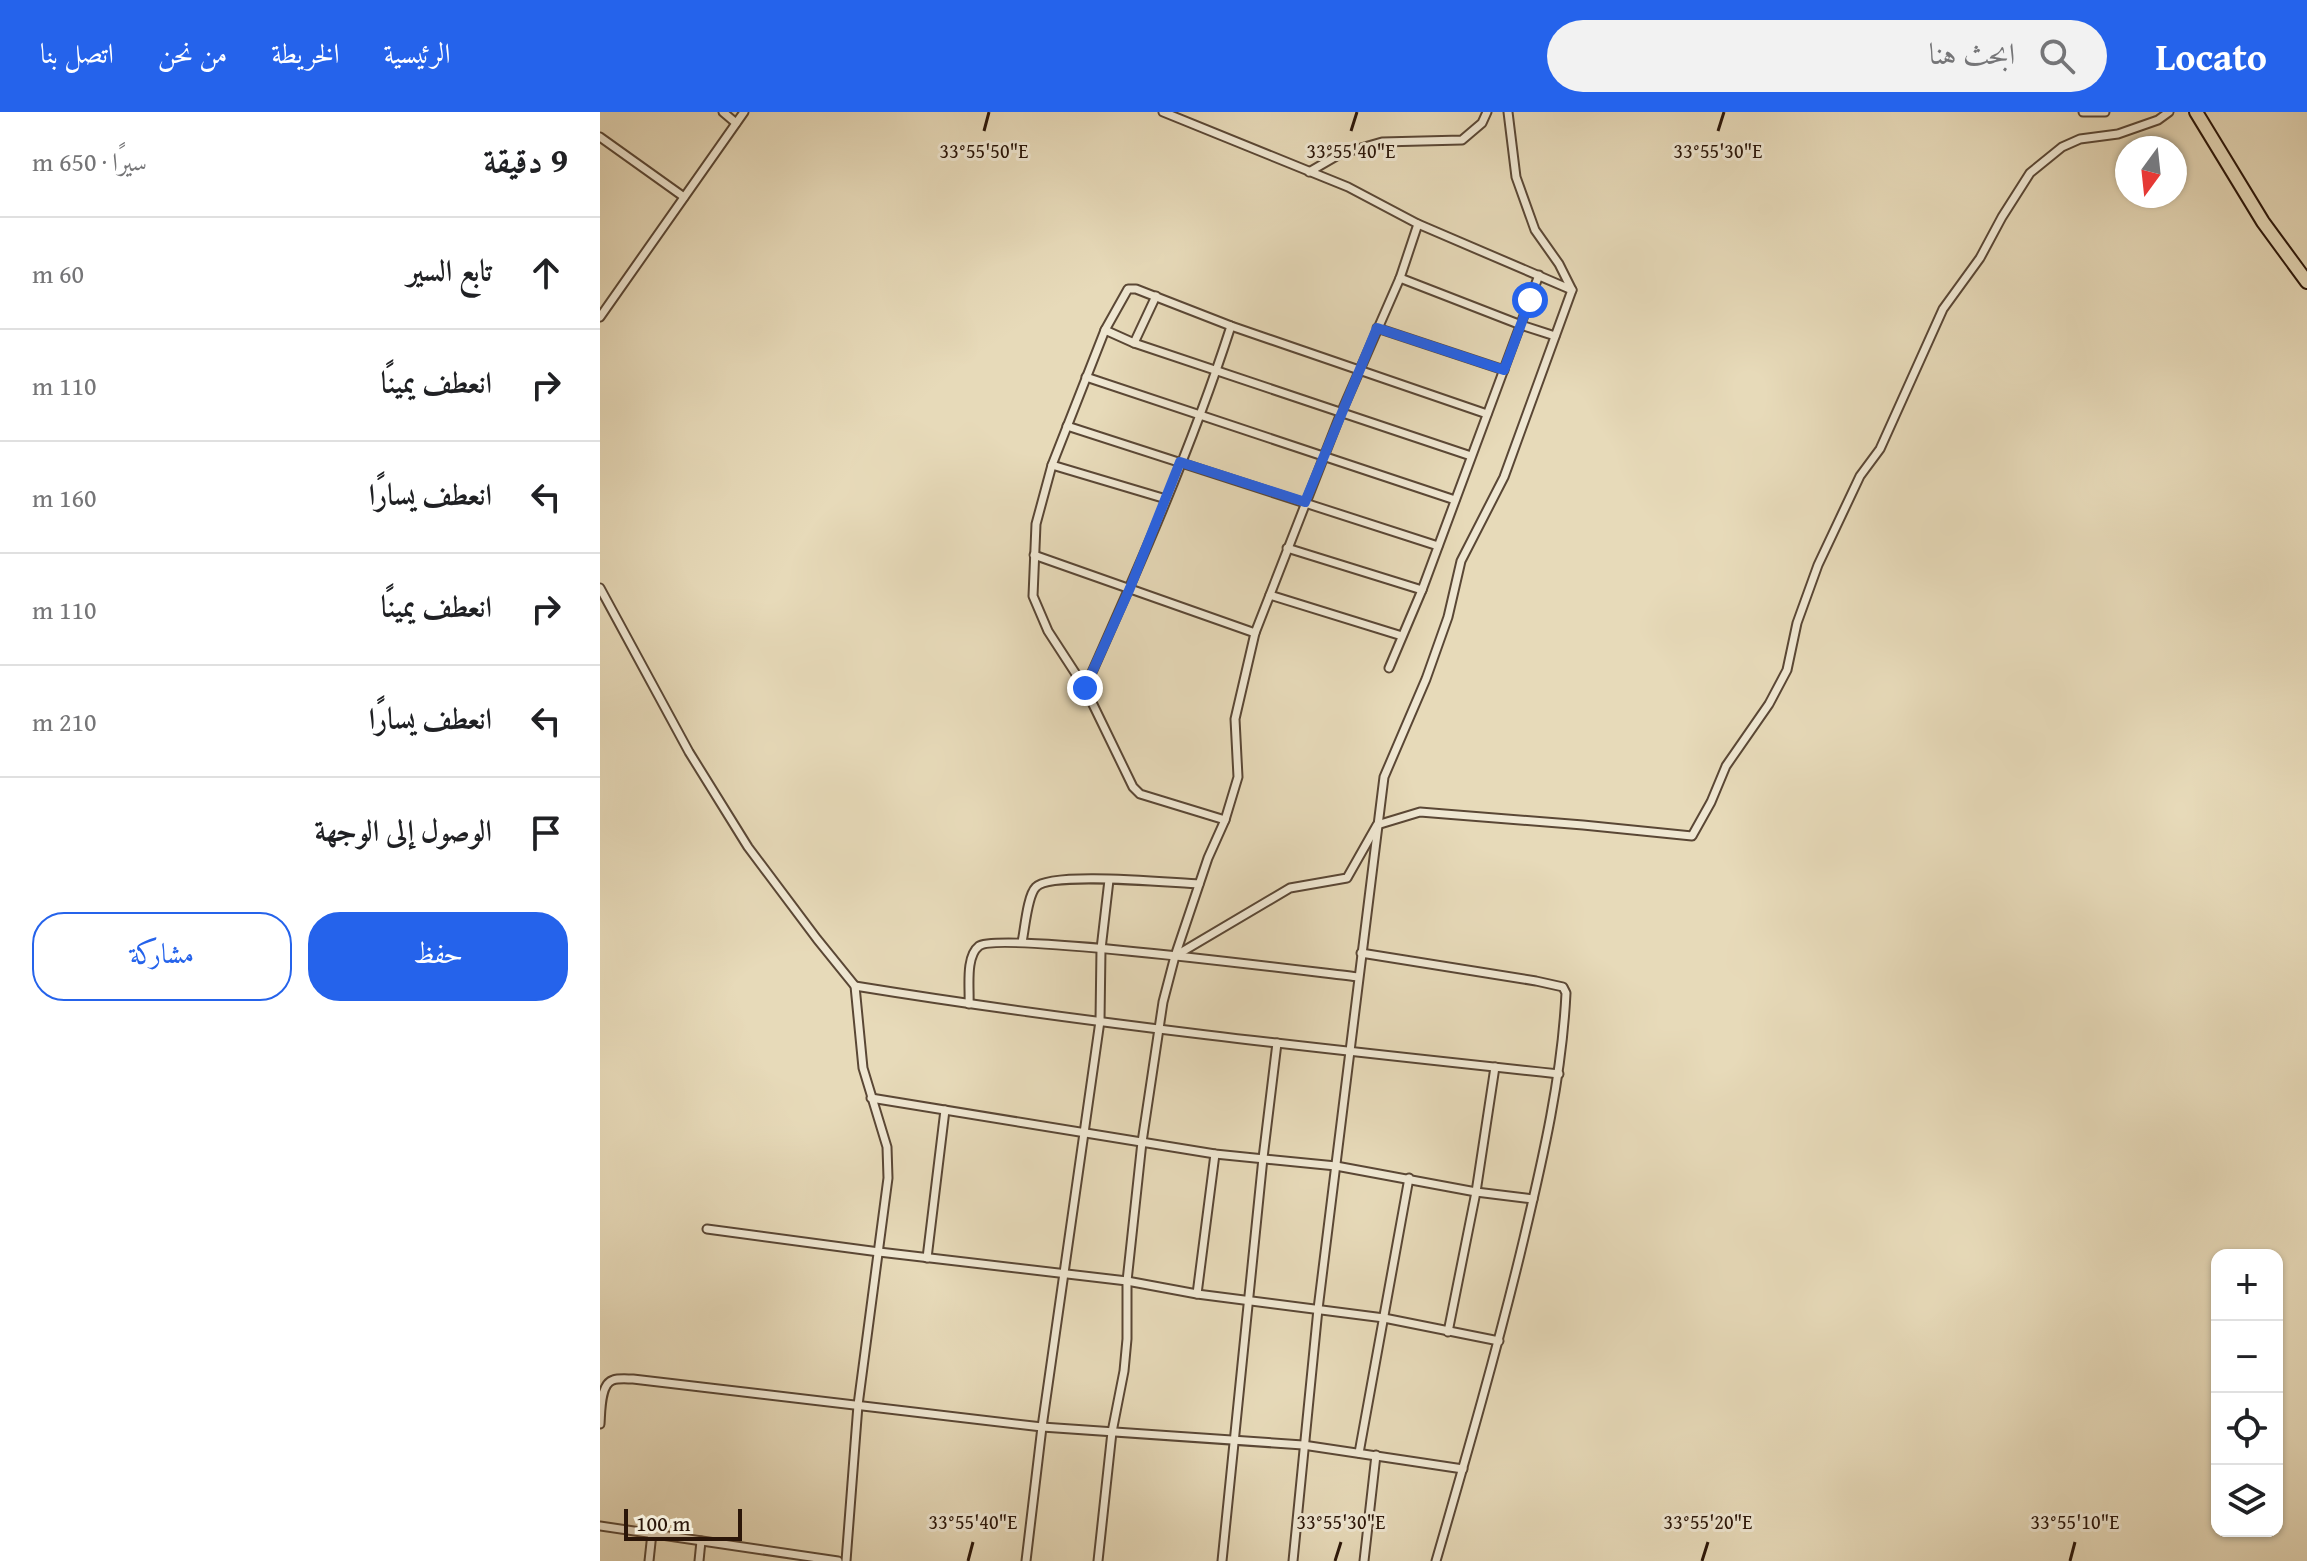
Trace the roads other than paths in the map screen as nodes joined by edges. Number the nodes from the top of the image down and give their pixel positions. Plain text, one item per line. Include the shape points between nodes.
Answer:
1 (723, 112) edge
2 (744, 112) edge
3 (1163, 112) edge
4 (1487, 112) edge
5 (1508, 112) edge
6 (2083, 112) edge
7 (2105, 112) edge
8 (2169, 112) edge
9 (2196, 112) edge
10 (736, 123) junction
11 (600, 137) edge
12 (1309, 172) junction
13 (684, 197) junction
14 (1418, 224) junction
15 (1539, 275) junction
16 (1400, 278) junction
17 (2307, 282) edge
18 (1572, 290) junction
19 (1156, 296) junction
20 (600, 317) edge
21 (1521, 325) junction
22 (1231, 326) junction
23 (1377, 328) junction
24 (1105, 330) junction
25 (1555, 336) junction
26 (1134, 343) junction
27 (1360, 370) junction
28 (1504, 370) junction
29 (1216, 371) junction
30 (1086, 377) junction
31 (1341, 413) junction
32 (1487, 414) junction
33 (1199, 416) junction
34 (1067, 426) junction
35 (1471, 456) junction
36 (1323, 457) junction
37 (1180, 462) junction
38 (1052, 465) junction
39 (1166, 499) junction
40 (1455, 500) junction
41 (1305, 502) junction
42 (1438, 546) junction
43 (1287, 548) junction
44 (1034, 555) junction
45 (600, 588) edge
46 (1130, 588) junction
47 (1422, 590) junction
48 (1270, 595) junction
49 (1255, 633) junction
50 (1402, 636) junction
51 (1389, 668) dead end
52 (1085, 688) junction
53 (1225, 820) junction
54 (1377, 825) junction
55 (1109, 880) junction
56 (1199, 884) junction
57 (1022, 942) junction
58 (1101, 949) junction
59 (1361, 953) junction
60 (1175, 956) junction
61 (1358, 977) junction
62 (855, 986) junction
63 (969, 1004) junction
64 (1100, 1021) junction
65 (1159, 1028) junction
66 (1277, 1043) junction
67 (1349, 1052) junction
68 (1495, 1067) junction
69 (1559, 1074) junction
70 (871, 1098) junction
71 (945, 1110) junction
72 (1085, 1133) junction
73 (1142, 1142) junction
74 (1215, 1154) junction
75 (1263, 1158) junction
76 (1336, 1166) junction
77 (1409, 1178) junction
78 (1476, 1192) junction
79 (1533, 1199) junction
80 (707, 1229) dead end
81 (879, 1252) junction
82 (927, 1258) junction
83 (1066, 1274) junction
84 (1127, 1281) junction
85 (1197, 1294) junction
86 (1250, 1300) junction
87 (1318, 1309) junction
88 (1384, 1318) junction
89 (1448, 1332) junction
90 (1499, 1341) junction
91 (858, 1405) junction
92 (600, 1424) edge
93 (1042, 1427) junction
94 (1112, 1432) junction
95 (1236, 1440) junction
96 (1303, 1445) junction
97 (1359, 1453) junction
98 (1376, 1455) junction
99 (1463, 1469) junction
100 (600, 1526) edge
101 (652, 1533) junction
102 (701, 1541) junction
103 (750, 1550) junction
104 (790, 1558) edge
105 (649, 1561) edge
106 (699, 1561) edge
107 (748, 1561) edge
108 (838, 1561) edge
109 (846, 1561) edge
110 (1026, 1561) edge
111 (1098, 1561) edge
112 (1222, 1561) edge
113 (1293, 1561) edge
114 (1364, 1561) edge
115 (1436, 1561) edge

1 - 10 street
2 - 10 street
3 - 12 street
4 - 12 street via 1462,140 1382,142 1340,154
5 - 18 street via 1516,177 1535,230
6 - 7 street
8 - 54 street via 2118,134 2080,139 2030,173 1943,309 1880,449 1860,476 1818,565 1787,670 1726,766 1692,836 1420,812
9 - 17 highway via 2263,222
10 - 13 street
11 - 13 street
12 - 14 street
13 - 20 street
14 - 15 street
14 - 16 street
15 - 18 street
15 - 21 street
16 - 21 street
16 - 23 street
18 - 25 street
19 - 22 street
19 - 24 street via 1128,289
19 - 26 street
21 - 25 street
21 - 28 street
22 - 27 street
22 - 29 street
23 - 27 street
23 - 28 street
24 - 26 street
24 - 30 street
25 - 54 street via 1504,477 1461,561 1426,679 1384,777
26 - 29 street
27 - 31 street
27 - 32 street
28 - 32 street
29 - 31 street
29 - 33 street
30 - 33 street
30 - 34 street
31 - 35 street
31 - 36 street
32 - 35 street
33 - 36 street
33 - 37 street
34 - 37 street
34 - 38 street
35 - 40 street
36 - 40 street
36 - 41 street
37 - 39 street
37 - 41 street
38 - 39 street
38 - 44 street via 1036,524
39 - 46 street
40 - 42 street
41 - 42 street
41 - 43 street
42 - 47 street
43 - 47 street
43 - 48 street
44 - 46 street
44 - 52 street via 1033,596 1048,631
45 - 62 street via 689,752 748,847
46 - 49 street
46 - 52 street
47 - 50 street
48 - 49 street
48 - 50 street
49 - 53 street via 1235,719 1238,777
50 - 51 street
52 - 53 street via 1140,794
53 - 56 street
54 - 59 street
54 - 60 street via 1347,878 1290,888
55 - 56 street
55 - 57 street via 1070,878 1036,887
55 - 58 street
56 - 60 street
57 - 58 street
57 - 63 street via 988,941 978,946 971,958
58 - 60 street
58 - 64 street
59 - 61 street
59 - 69 street via 1563,987
60 - 61 street
60 - 65 street
61 - 67 street
62 - 63 street
62 - 70 street
63 - 64 street
64 - 65 street
64 - 72 street
65 - 66 street
65 - 73 street
66 - 67 street
66 - 75 street
67 - 68 street
67 - 76 street
68 - 69 street
68 - 78 street
69 - 79 street
70 - 71 street
70 - 81 street via 887,1147
71 - 72 street
71 - 82 street
72 - 73 street
72 - 83 street
73 - 74 street
73 - 84 street
74 - 75 street
74 - 85 street
75 - 76 street
75 - 86 street
76 - 77 street
76 - 87 street
77 - 78 street
77 - 88 street
78 - 79 street
78 - 89 street
79 - 90 street
80 - 81 street
81 - 82 street
81 - 91 street
82 - 83 street
83 - 84 street
83 - 93 street
84 - 85 street
84 - 94 street via 1126,1349
85 - 86 street
86 - 87 street
86 - 95 street
87 - 88 street
87 - 96 street
88 - 89 street
88 - 97 street
89 - 90 street
90 - 99 street
91 - 92 street via 648,1379 612,1380 603,1389
91 - 93 street
91 - 109 street
93 - 94 street
93 - 110 street
94 - 95 street
94 - 111 street
95 - 96 street
95 - 112 street
96 - 97 street
96 - 113 street
97 - 98 street
98 - 99 street
98 - 114 street
99 - 115 street
100 - 101 street
101 - 102 street
101 - 105 street
102 - 103 street
102 - 106 street
103 - 104 street
103 - 107 street
104 - 108 street

